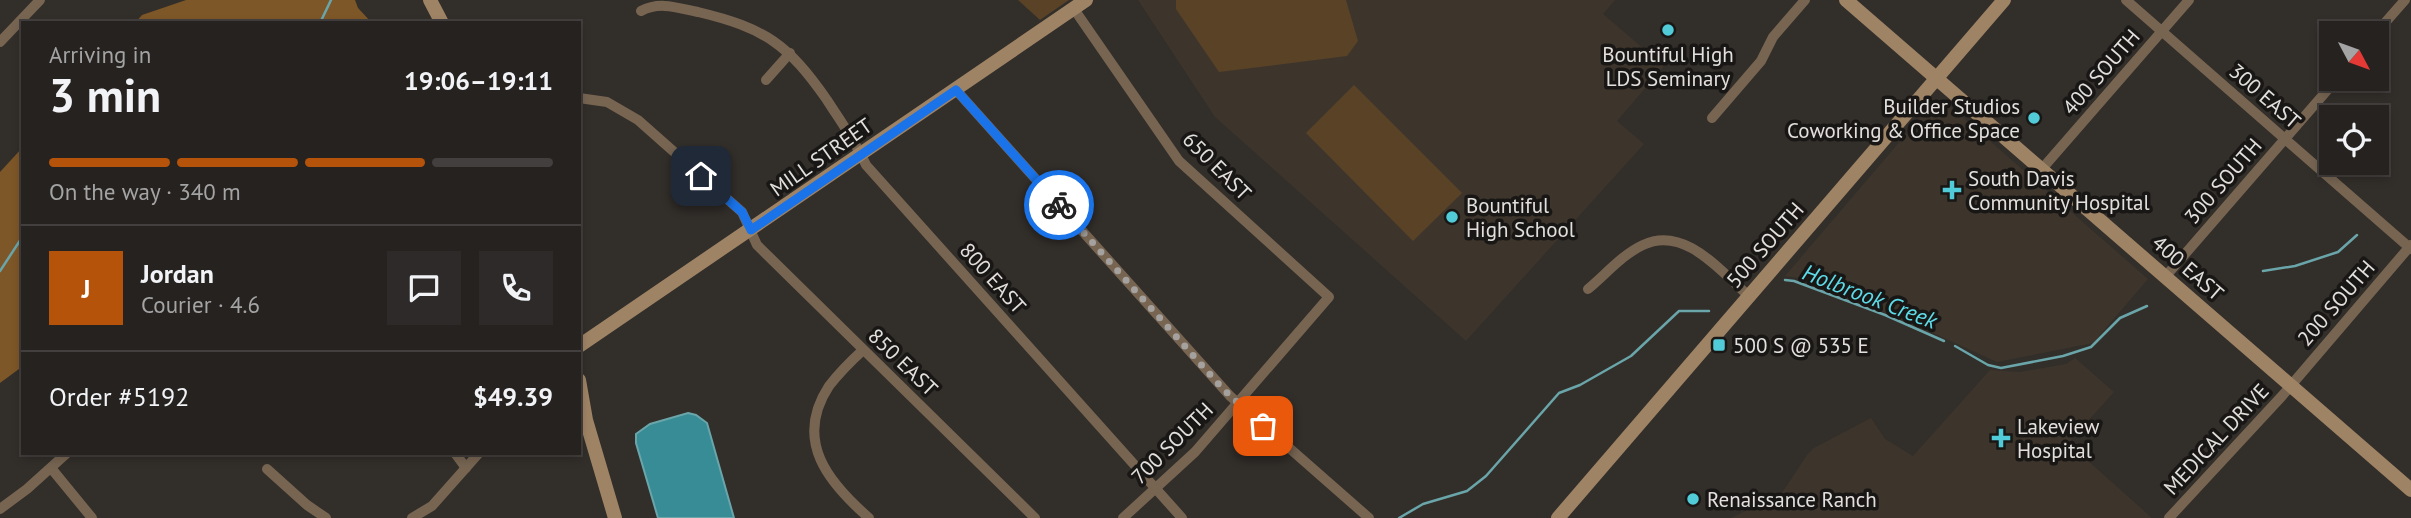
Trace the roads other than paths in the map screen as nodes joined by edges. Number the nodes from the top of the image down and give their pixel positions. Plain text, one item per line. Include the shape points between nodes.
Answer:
1 (40, 0) edge
2 (430, 0) edge
3 (1805, 0) edge
4 (1846, 0) edge
5 (2004, 0) edge
6 (2126, 0) edge
7 (2189, 0) edge
8 (2405, 0) edge
9 (1080, 4) edge
10 (641, 12) dead end
11 (441, 21) edge
12 (2387, 21) edge
13 (2162, 31) junction
14 (0, 42) edge
15 (790, 53) junction
16 (1937, 79) junction
17 (766, 80) dead end
18 (956, 90) junction
19 (2327, 91) edge
20 (581, 99) edge
21 (1712, 118) dead end
22 (2285, 139) junction
23 (861, 155) junction
24 (2041, 170) junction
25 (751, 230) junction
26 (2410, 247) edge
27 (2165, 277) junction
28 (1588, 289) dead end
29 (1749, 296) junction
30 (1329, 297) joint
31 (581, 345) edge
32 (863, 350) junction
33 (2291, 385) junction
34 (581, 392) edge
35 (1237, 404) junction
36 (65, 455) edge
37 (456, 455) edge
38 (477, 455) edge
39 (51, 468) junction
40 (466, 468) junction
41 (267, 469) dead end
42 (1156, 488) junction
43 (2411, 489) edge
44 (0, 509) edge
45 (865, 516) edge
46 (92, 518) edge
47 (326, 518) edge
48 (412, 518) edge
49 (615, 518) edge
50 (1035, 518) edge
51 (1123, 518) edge
52 (1182, 518) edge
53 (1369, 518) edge
54 (1558, 518) edge
55 (2169, 518) edge

1 - 14 street
2 - 11 street
3 - 21 street
4 - 16 street, 400 EAST
5 - 16 street, 500 SOUTH
6 - 13 street, 300 EAST
7 - 13 street, 400 SOUTH
8 - 12 street
9 - 18 street, MILL STREET
9 - 30 street, 650 EAST via 1179,161
10 - 15 street, 800 EAST via 659,5 730,20 758,31
13 - 22 street, 300 EAST
13 - 24 street, 400 SOUTH
15 - 17 street
15 - 23 street, 800 EAST
16 - 24 street, 400 EAST
16 - 29 street, 500 SOUTH
18 - 23 street, MILL STREET
18 - 35 street
19 - 22 street, 300 SOUTH
20 - 25 street, 850 EAST via 607,103 631,115 742,212
22 - 26 street, 300 EAST
22 - 27 street, 300 SOUTH
23 - 25 street, MILL STREET
23 - 42 street, 800 EAST
24 - 27 street, 400 EAST
25 - 31 street, MILL STREET
25 - 32 street, 850 EAST via 757,245
26 - 33 street, 200 SOUTH
27 - 33 street, 400 EAST
28 - 29 street via 1636,249 1664,240 1692,248
29 - 54 street, 500 SOUTH
30 - 35 street, 700 SOUTH
32 - 45 street via 828,388 816,429 824,469
32 - 50 street, 850 EAST
33 - 43 street, 400 EAST
33 - 55 street, MEDICAL DRIVE
34 - 49 street
35 - 42 street, 700 SOUTH
35 - 53 street
36 - 39 street
37 - 40 street
38 - 40 street
39 - 44 street
39 - 46 street
40 - 48 street via 432,506
41 - 47 street
42 - 51 street, 700 SOUTH
42 - 52 street, 800 EAST

